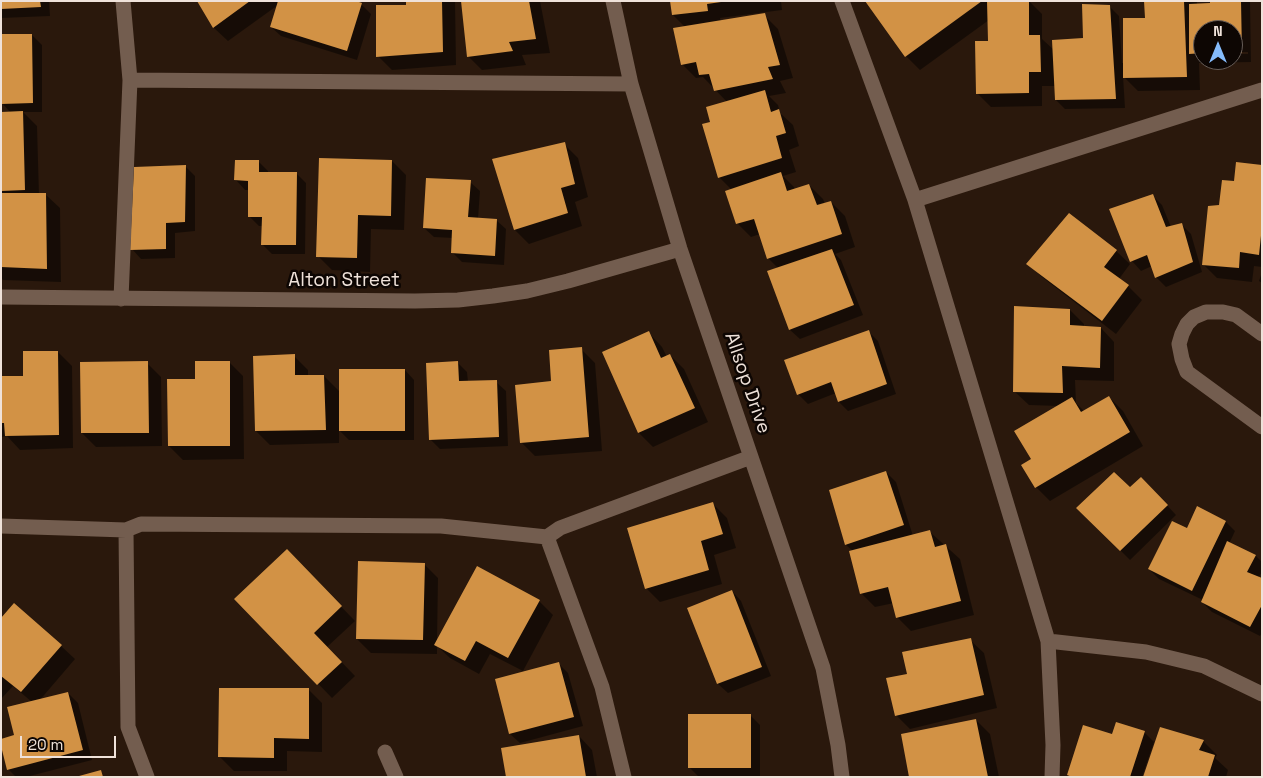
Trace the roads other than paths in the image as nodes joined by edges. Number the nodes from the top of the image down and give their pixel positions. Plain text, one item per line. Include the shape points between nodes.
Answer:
1 (123, 1) edge
2 (613, 1) edge
3 (842, 1) edge
4 (130, 80) junction
5 (631, 84) junction
6 (1262, 90) edge
7 (915, 200) junction
8 (680, 249) junction
9 (1, 297) edge
10 (121, 299) junction
11 (1262, 334) edge
12 (1262, 428) edge
13 (751, 457) junction
14 (1, 526) edge
15 (126, 530) junction
16 (547, 537) junction
17 (1048, 641) junction
18 (1262, 694) edge
19 (385, 752) dead end
20 (146, 777) edge
21 (396, 777) edge
22 (624, 777) edge
23 (842, 777) edge
24 (1052, 777) edge

1 - 4 street
2 - 5 street, Allsop Drive
3 - 7 street
4 - 5 street
4 - 10 street
5 - 8 street, Allsop Drive
6 - 7 street
7 - 17 street
8 - 10 street, Alton Street via 527,291 466,299
8 - 13 street, Allsop Drive
9 - 10 street, Alton Street
11 - 12 street via 1236,315 1206,312 1187,324 1179,344 1187,372
13 - 16 street via 560,528
13 - 23 street, Allsop Drive via 823,668
14 - 15 street
15 - 16 street via 141,524 441,526
15 - 20 street via 128,727
16 - 22 street via 602,686
17 - 18 street via 1146,652 1204,666
17 - 24 street
19 - 21 street

